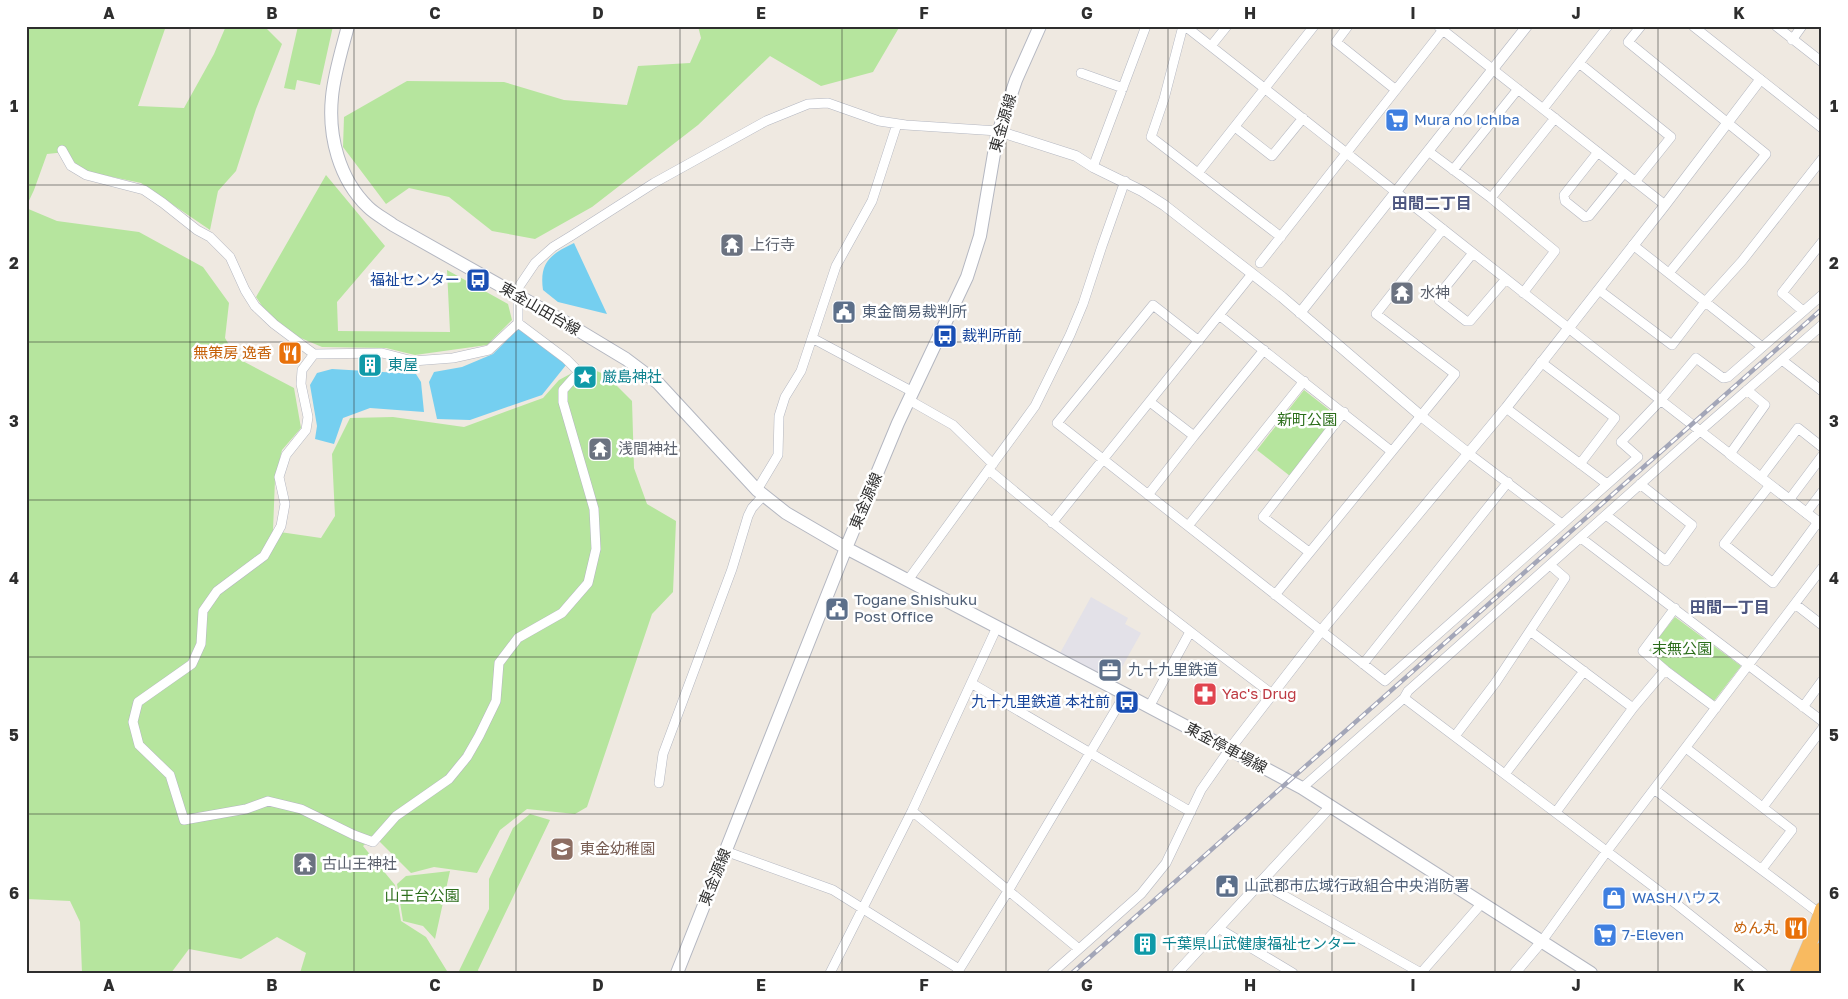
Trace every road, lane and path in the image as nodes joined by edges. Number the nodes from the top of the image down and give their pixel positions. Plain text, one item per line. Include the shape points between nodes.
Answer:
1 (348, 26) edge
2 (1040, 26) edge
3 (1146, 26) edge
4 (1184, 26) edge
5 (1226, 26) edge
6 (1314, 26) edge
7 (1348, 26) edge
8 (1527, 26) edge
9 (1608, 26) edge
10 (1641, 26) edge
11 (1693, 26) edge
12 (1776, 26) edge
13 (1802, 26) edge
14 (1442, 27) edge
15 (1792, 40) junction
16 (1211, 46) junction
17 (1822, 62) edge
18 (1579, 63) junction
19 (1493, 69) junction
20 (1081, 73) dead end
21 (1760, 80) junction
22 (1123, 88) junction
23 (1266, 89) junction
24 (1518, 89) junction
25 (1396, 90) junction
26 (1543, 109) junction
27 (1303, 118) junction
28 (1555, 118) junction
29 (897, 124) junction
30 (1727, 124) junction
31 (1235, 127) junction
32 (1822, 128) edge
33 (998, 131) junction
34 (62, 150) dead end
35 (1428, 151) junction
36 (1598, 152) junction
37 (1347, 153) junction
38 (1822, 159) edge
39 (1093, 167) junction
40 (1453, 170) junction
41 (1198, 173) junction
42 (1624, 173) junction
43 (1125, 181) junction
44 (1635, 182) junction
45 (1396, 191) junction
46 (1491, 198) junction
47 (1665, 205) junction
48 (1443, 229) junction
49 (1281, 237) junction
50 (1822, 242) edge
51 (1633, 245) junction
52 (1473, 253) junction
53 (1260, 264) dead end
54 (1669, 273) junction
55 (1252, 274) junction
56 (1506, 279) junction
57 (1599, 290) junction
58 (1523, 293) junction
59 (516, 295) junction
60 (1822, 295) edge
61 (1706, 302) junction
62 (1803, 311) junction
63 (1300, 313) junction
64 (1219, 315) junction
65 (518, 323) junction
66 (1822, 325) edge
67 (1567, 328) junction
68 (812, 338) junction
69 (1199, 341) junction
70 (1762, 346) junction
71 (1264, 350) junction
72 (314, 354) junction
73 (1782, 360) junction
74 (1542, 362) junction
75 (1304, 381) junction
76 (1747, 390) junction
77 (1822, 391) edge
78 (911, 396) junction
79 (1661, 400) junction
80 (1150, 402) junction
81 (1506, 408) junction
82 (1344, 412) junction
83 (1421, 416) junction
84 (1700, 431) junction
85 (1194, 436) junction
86 (1822, 447) edge
87 (1391, 451) junction
88 (1468, 453) junction
89 (1730, 454) junction
90 (1822, 456) edge
91 (1104, 460) junction
92 (1580, 464) junction
93 (991, 467) junction
94 (1761, 478) junction
95 (1508, 482) junction
96 (1607, 484) junction
97 (1640, 484) junction
98 (1770, 485) junction
99 (1822, 492) edge
100 (760, 493) junction
101 (1148, 495) junction
102 (1789, 500) junction
103 (1806, 513) junction
104 (1606, 515) junction
105 (1052, 523) junction
106 (1820, 523) edge
107 (1562, 524) junction
108 (1188, 526) junction
109 (1581, 538) junction
110 (846, 548) junction
111 (1309, 552) junction
112 (1550, 565) junction
113 (1822, 568) edge
114 (908, 580) junction
115 (1275, 594) junction
116 (1795, 604) junction
117 (1675, 608) junction
118 (1822, 625) edge
119 (997, 627) junction
120 (1530, 630) junction
121 (1321, 631) junction
122 (1190, 632) junction
123 (1363, 664) junction
124 (1749, 664) junction
125 (1665, 670) junction
126 (1584, 671) junction
127 (1822, 682) edge
128 (971, 683) junction
129 (1125, 694) junction
130 (1272, 694) junction
131 (1404, 698) junction
132 (1149, 706) junction
133 (1803, 707) junction
134 (1634, 708) junction
135 (1716, 708) junction
136 (1822, 721) edge
137 (1822, 729) edge
138 (1455, 736) junction
139 (1686, 748) junction
140 (1229, 750) junction
141 (1089, 753) junction
142 (1505, 774) junction
143 (660, 783) dead end
144 (1302, 788) junction
145 (1654, 790) junction
146 (1331, 806) junction
147 (1763, 807) junction
148 (912, 811) junction
149 (1191, 812) junction
150 (1556, 812) junction
151 (725, 851) junction
152 (1608, 851) junction
153 (1762, 869) junction
154 (1260, 882) junction
155 (1008, 891) junction
156 (1482, 902) junction
157 (863, 908) junction
158 (1821, 916) edge
159 (1218, 928) junction
160 (1542, 941) junction
161 (1815, 948) edge
162 (1079, 949) junction
163 (958, 971) edge
164 (677, 973) edge
165 (830, 973) edge
166 (1052, 973) edge
167 (1177, 973) edge
168 (1293, 973) edge
169 (1421, 973) edge
170 (1515, 973) edge
171 (1591, 973) edge
172 (1763, 973) edge
173 (1797, 973) edge
174 (1812, 973) edge

1 - 59 main road, 東金山田台線 via 332,97 331,122 338,158 347,180 368,206 392,225
2 - 33 main road, 東金源線
3 - 22 street
4 - 16 street
4 - 41 street via 1151,137
5 - 16 street
6 - 23 street
7 - 25 street via 1336,42
8 - 19 street
9 - 18 street
10 - 30 street via 1628,42
11 - 21 street
12 - 15 street
13 - 15 street
14 - 19 street
14 - 25 street
15 - 17 street
16 - 23 street
18 - 26 street
18 - 44 street via 1671,137
19 - 24 street
19 - 35 street
20 - 22 street
21 - 30 street
21 - 32 street
22 - 39 street
23 - 27 street
23 - 31 street
24 - 26 street
24 - 40 street
25 - 37 street
26 - 28 street
27 - 31 street via 1272,156
27 - 37 street
28 - 36 street
28 - 46 street
29 - 33 street
29 - 59 street via 828,103 808,104 766,121 654,183 553,247 535,263
29 - 68 street via 872,201 836,266
30 - 47 street
30 - 54 street via 1766,154
31 - 41 street
33 - 39 street via 1076,156
33 - 78 main road, 東金源線 via 985,213 972,262
34 - 72 street via 71,166 86,175 144,190 210,237 230,257 255,306
35 - 40 street
35 - 45 street
36 - 42 street
36 - 42 street via 1564,195 1565,201 1585,217 1589,216
37 - 45 street
37 - 49 street
38 - 61 street
39 - 43 street
40 - 46 street
41 - 49 street
42 - 44 street
43 - 55 street via 1164,205
43 - 93 street via 1070,335 1035,406
44 - 47 street
45 - 48 street
45 - 63 street
46 - 58 street via 1555,251
47 - 51 street
48 - 52 street
48 - 83 street via 1376,314 1455,374
49 - 53 street
50 - 62 street via 1782,293
51 - 54 street
51 - 57 street
52 - 56 street
52 - 56 street via 1439,294 1439,300 1470,321
54 - 61 street
55 - 63 street
55 - 64 street
56 - 58 street
57 - 61 street via 1672,345
57 - 67 street
58 - 67 street
59 - 65 street
59 - 100 main road, 東金山田台線 via 626,359 658,383
60 - 62 street
61 - 70 street
62 - 70 street
63 - 83 street
64 - 69 street
64 - 71 street
65 - 72 street via 489,350 453,358 413,361 382,353
65 - 72 street via 579,372 563,390 563,402 594,509 596,549 588,583 562,613 518,638 500,663 496,701 466,757 449,778 396,816 373,842 302,808 268,801 184,820 170,776 139,745 132,722 138,702 192,664 201,644 202,611 217,591 264,556 281,526 285,504 279,477 286,455 306,430 308,417 301,384 302,370
66 - 73 street
67 - 74 street
67 - 79 street
68 - 78 street
68 - 100 street via 801,371 785,397 779,416 778,455
69 - 80 street
69 - 91 street via 1153,305 1057,424
70 - 79 street via 1723,378 1696,358
71 - 75 street
71 - 85 street
73 - 76 street
73 - 77 street
74 - 81 street
74 - 92 street via 1615,418
75 - 82 street
75 - 108 street
76 - 84 street
76 - 89 street via 1766,405
78 - 93 street via 953,425
78 - 110 main road, 東金源線
79 - 84 street
79 - 96 street via 1621,442 1638,457
80 - 85 street
80 - 91 street
81 - 88 street
81 - 92 street
82 - 87 street
82 - 111 street via 1263,517
83 - 87 street
83 - 88 street
84 - 89 street
84 - 97 street
85 - 101 street
86 - 94 street via 1798,428
87 - 111 street
88 - 95 street
88 - 121 street
89 - 94 street
90 - 102 street
91 - 101 street
91 - 105 street
92 - 96 street
93 - 105 street
93 - 114 street
94 - 98 street
95 - 107 street
95 - 123 street
96 - 107 street
97 - 104 street
97 - 104 street via 1692,525 1666,561
98 - 102 street
98 - 106 street via 1724,544 1773,583
99 - 103 street
100 - 110 main road, 東金山田台線 via 786,513
100 - 143 street via 748,516 720,603 663,754
101 - 108 street
102 - 103 street
103 - 106 street
104 - 109 street
105 - 122 street
107 - 123 street via 1384,681
108 - 115 street
109 - 112 street
109 - 117 street
110 - 114 main road, 東金停車場線
110 - 151 main road, 東金源線
111 - 115 street
112 - 120 street via 1565,578
112 - 131 street
113 - 116 street
114 - 119 main road, 東金停車場線
115 - 121 street
116 - 118 street
116 - 124 street
117 - 124 street
117 - 125 street via 1643,651
119 - 128 street
119 - 129 main road, 東金停車場線
120 - 126 street
120 - 138 street
121 - 123 street
121 - 130 street
122 - 130 street
122 - 132 street
124 - 133 street
124 - 135 street
125 - 134 street
125 - 135 street
126 - 134 street
126 - 142 street
127 - 133 street
128 - 141 street
128 - 148 street
129 - 132 main road, 東金停車場線
129 - 141 street
130 - 140 street
131 - 138 street
131 - 144 street
132 - 140 main road, 東金停車場線
133 - 136 street
134 - 150 street
135 - 139 street
137 - 147 street
138 - 142 street
139 - 145 street
139 - 147 street
140 - 144 main road, 東金停車場線
140 - 149 street via 1201,790
141 - 149 street
141 - 155 street
142 - 150 street
144 - 146 main road, 東金停車場線
145 - 152 street
145 - 153 street
146 - 154 street
146 - 156 main road, 東金停車場線
147 - 153 street via 1792,830
148 - 155 street
148 - 157 street
149 - 162 street via 1154,880
150 - 152 street
151 - 157 street via 833,890
151 - 164 main road, 東金源線
152 - 160 street
152 - 172 street
153 - 158 street
154 - 159 street
154 - 169 street
155 - 162 street
155 - 163 street
156 - 160 main road, 東金停車場線
156 - 169 street
157 - 163 street
157 - 165 street
158 - 161 highway
159 - 167 street
159 - 168 street
160 - 170 street
160 - 171 main road, 東金停車場線
161 - 173 highway
161 - 174 highway
162 - 166 street

